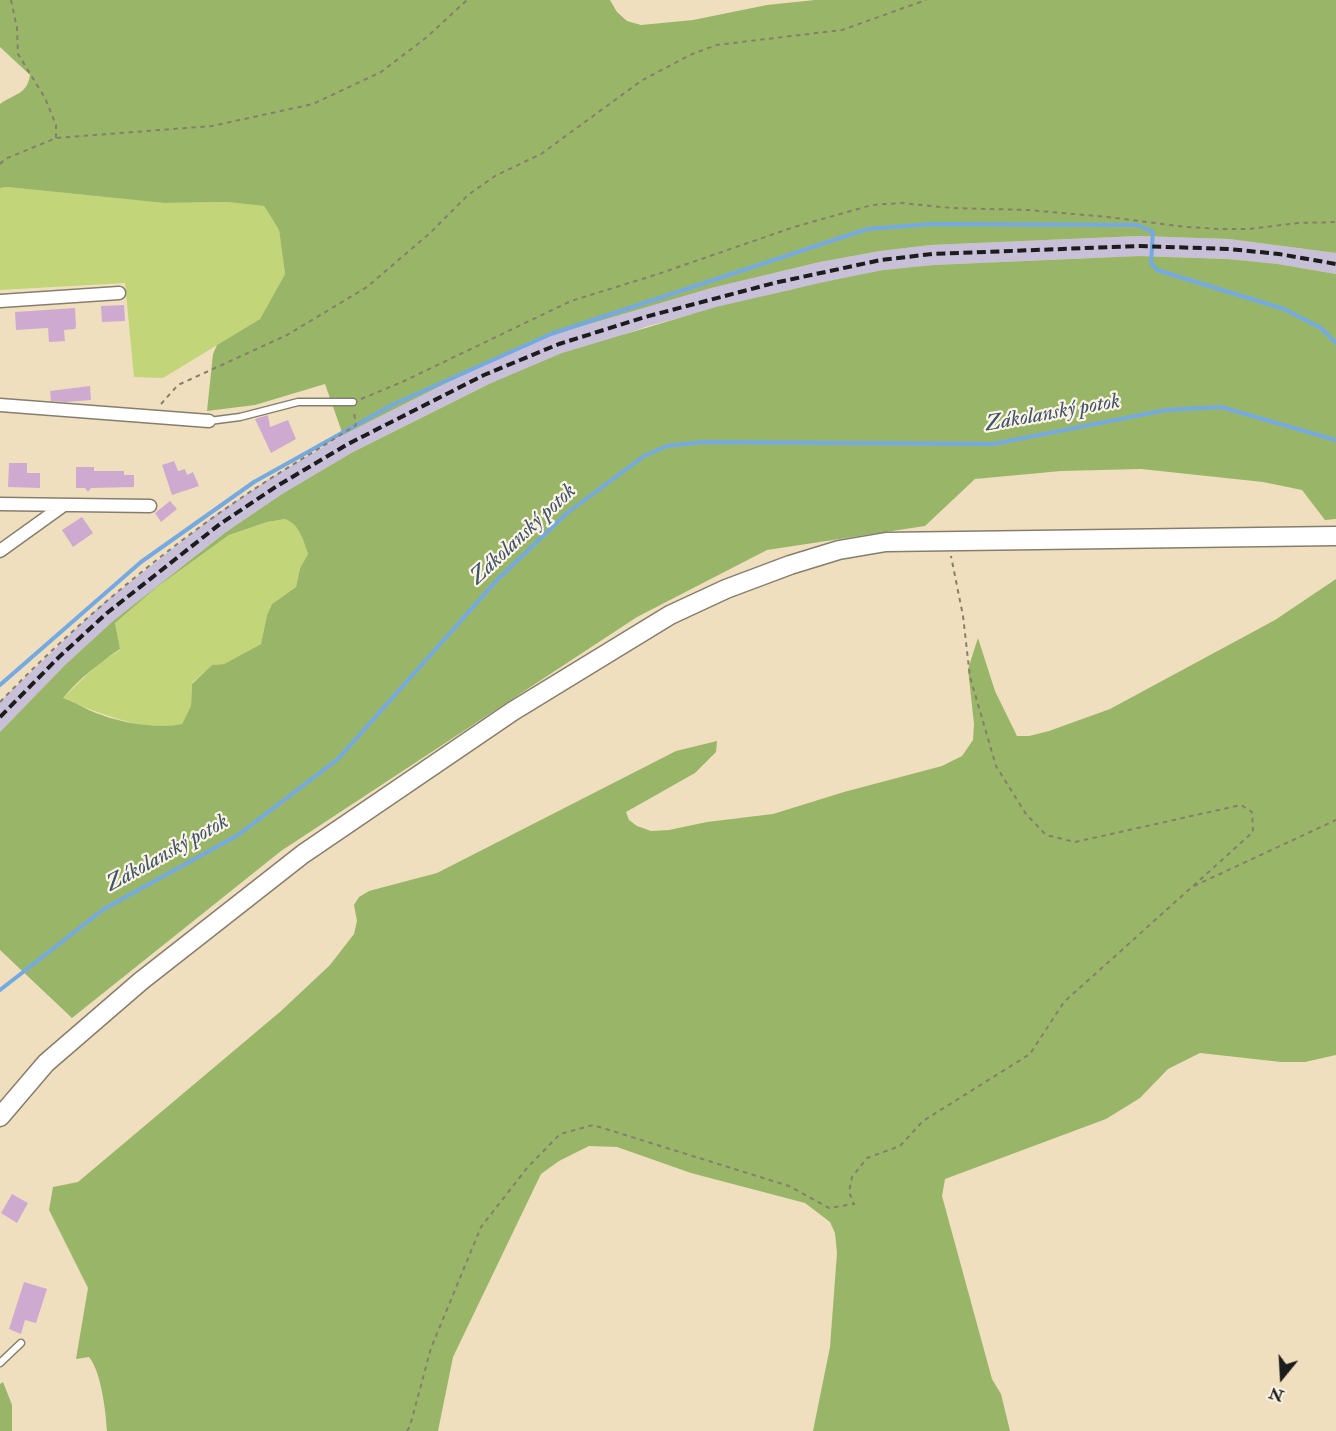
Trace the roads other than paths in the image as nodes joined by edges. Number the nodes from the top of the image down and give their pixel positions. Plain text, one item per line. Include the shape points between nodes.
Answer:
1 (119, 293) dead end
2 (0, 301) edge
3 (353, 402) road end
4 (0, 405) edge
5 (209, 421) joint
6 (0, 504) edge
7 (64, 505) junction
8 (150, 506) dead end
9 (1336, 536) edge
10 (0, 551) edge
11 (0, 1117) edge
12 (21, 1343) dead end
13 (0, 1363) edge

1 - 2 street
3 - 5 lane via 298,402
4 - 5 street
6 - 7 street
7 - 8 street
7 - 10 street
9 - 11 main road via 886,542 839,550 726,588 670,615 513,711 303,854 141,981 46,1063
12 - 13 lane

